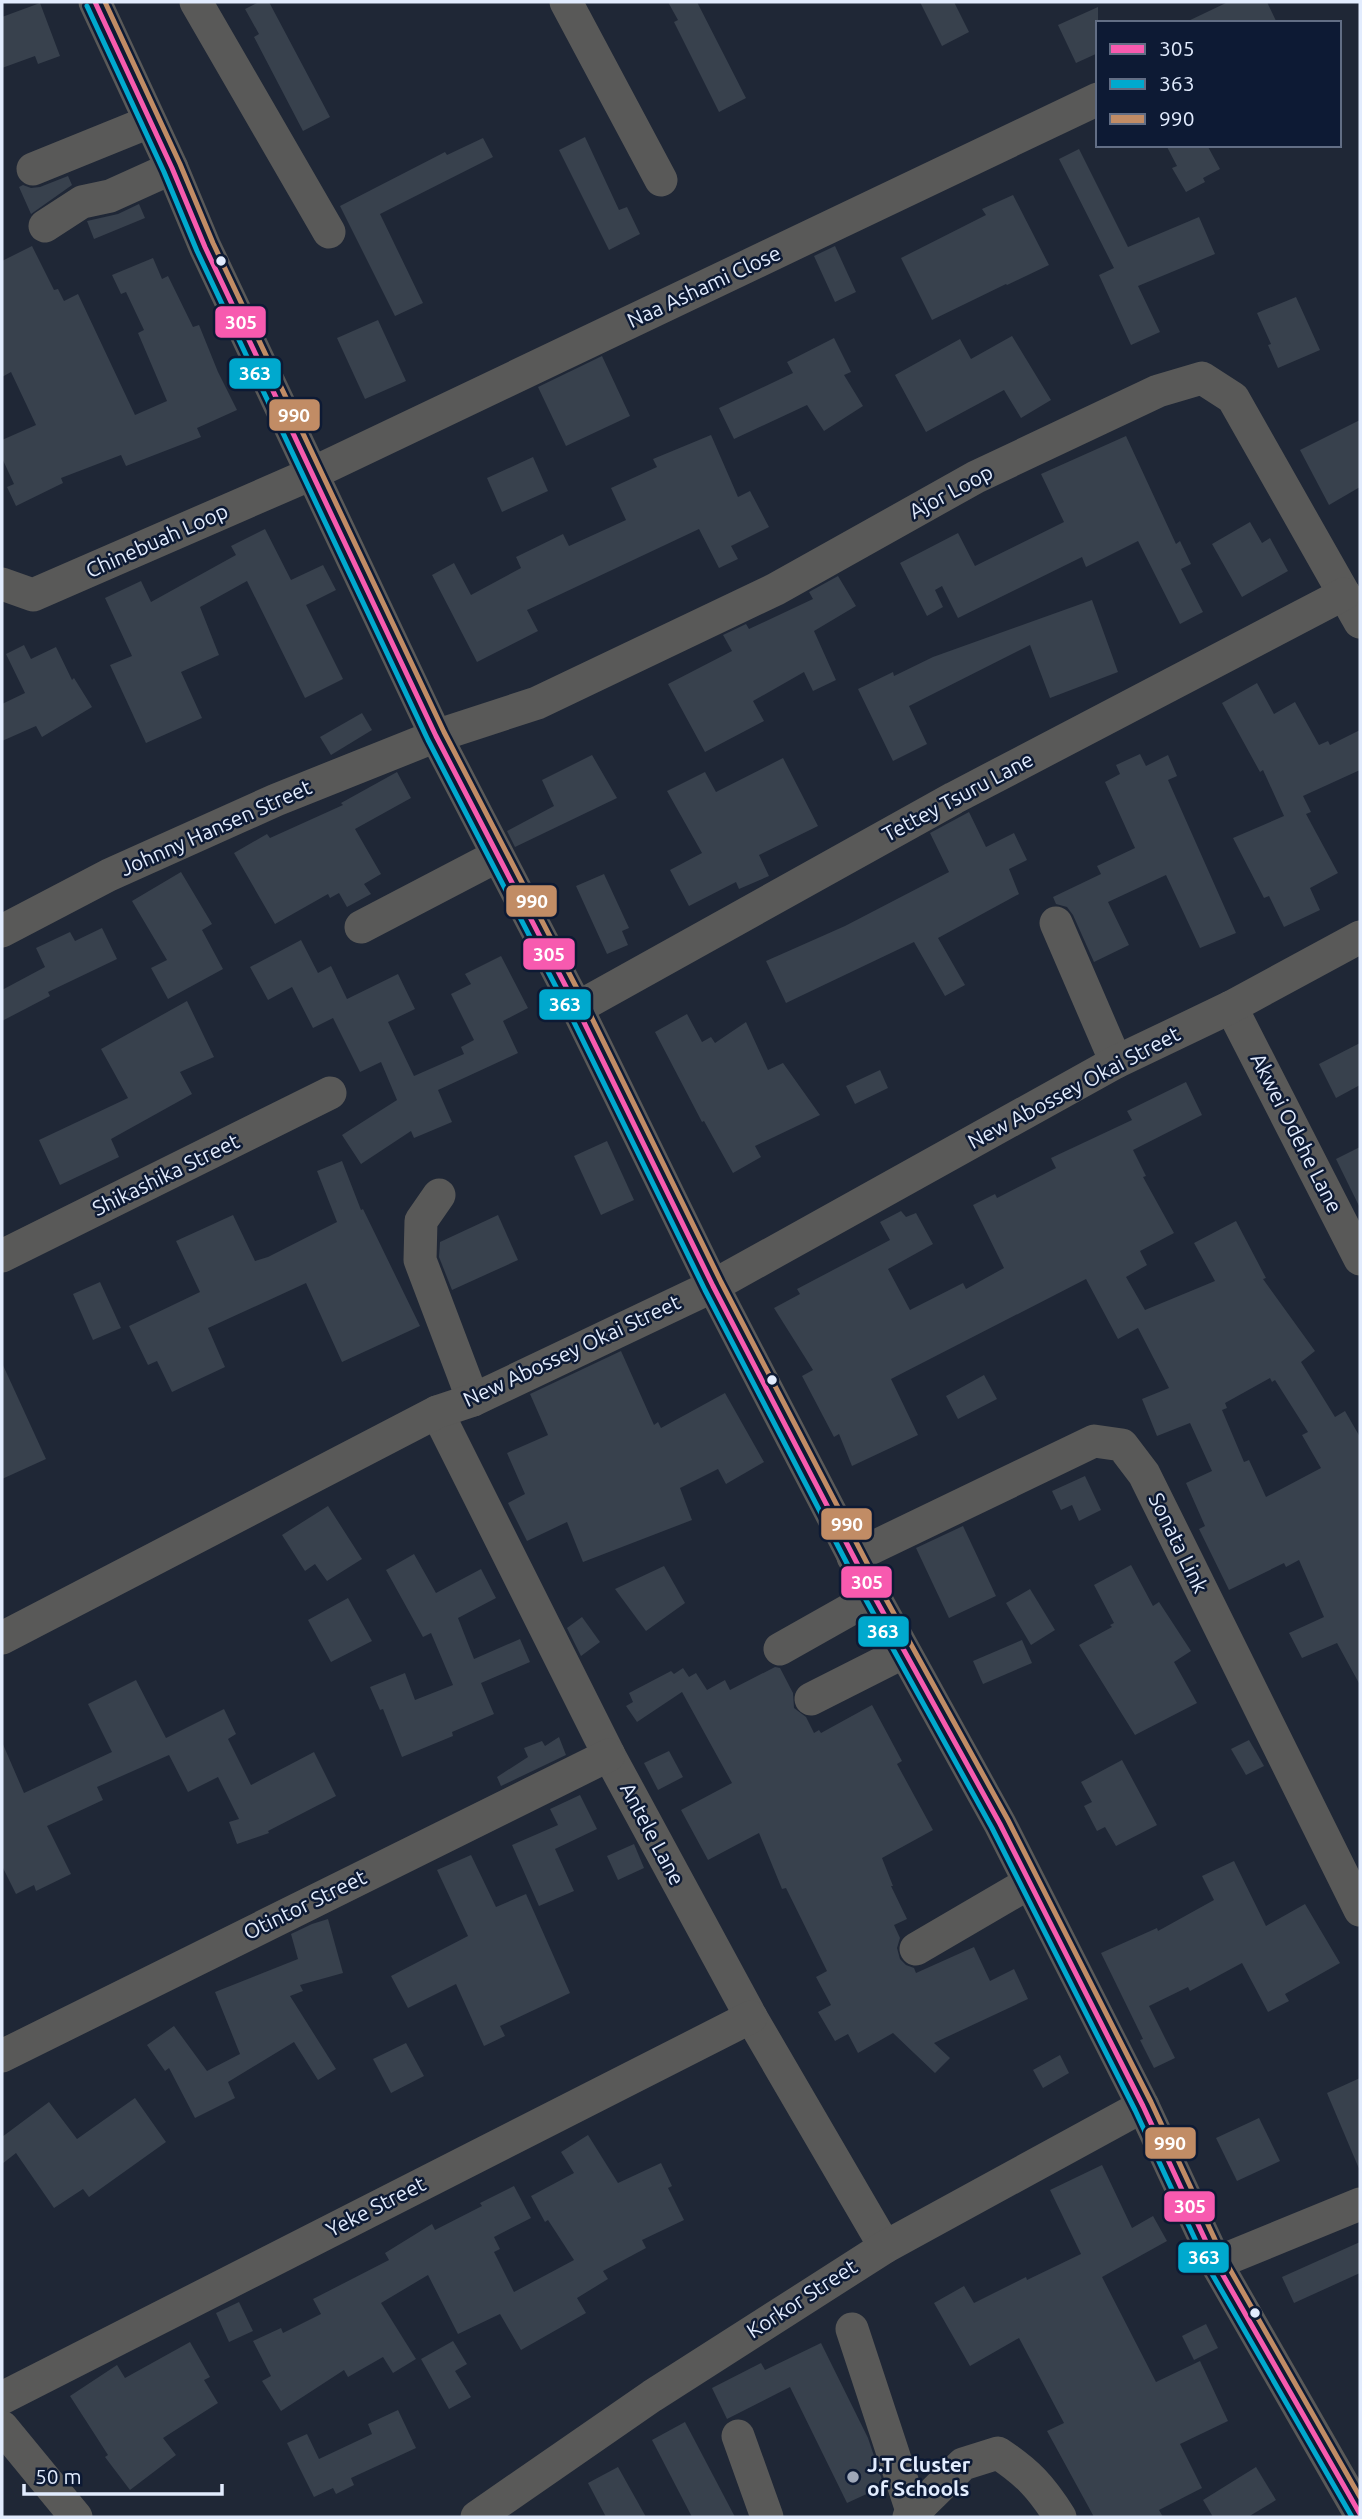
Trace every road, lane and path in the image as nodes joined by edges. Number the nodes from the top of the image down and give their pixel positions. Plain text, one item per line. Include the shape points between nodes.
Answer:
1 (95, 2) edge
2 (196, 2) edge
3 (566, 2) edge
4 (1096, 100) edge
5 (149, 122) junction
6 (172, 168) junction
7 (33, 169) dead end
8 (661, 180) dead end
9 (45, 226) dead end
10 (329, 232) dead end
11 (311, 474) junction
12 (2, 584) edge
13 (1352, 608) edge
14 (436, 736) junction
15 (497, 856) junction
16 (1056, 923) dead end
17 (361, 927) dead end
18 (2, 931) edge
19 (1360, 937) edge
20 (1231, 1007) junction
21 (577, 1008) junction
22 (1116, 1062) junction
23 (330, 1093) dead end
24 (439, 1195) dead end
25 (2, 1256) edge
26 (1360, 1259) edge
27 (713, 1286) junction
28 (473, 1400) junction
29 (437, 1412) junction
30 (853, 1557) junction
31 (874, 1596) junction
32 (2, 1638) edge
33 (780, 1649) dead end
34 (904, 1652) junction
35 (810, 1699) dead end
36 (609, 1755) junction
37 (1029, 1883) junction
38 (1360, 1910) edge
39 (916, 1949) dead end
40 (751, 2017) junction
41 (2, 2056) edge
42 (1143, 2105) junction
43 (1360, 2204) edge
44 (885, 2246) junction
45 (1216, 2263) junction
46 (852, 2329) dead end
47 (2, 2398) edge
48 (2, 2427) edge
49 (738, 2436) dead end
50 (1360, 2514) edge
51 (912, 2516) edge
52 (76, 2517) edge
53 (477, 2517) edge
54 (767, 2517) edge
55 (1060, 2517) edge

1 - 5 street
2 - 10 street
3 - 8 street
4 - 11 street, Naa Ashami Close
5 - 6 street
5 - 7 street
6 - 9 street via 110,196 82,202
6 - 11 street
11 - 12 street, Chinebuah Loop via 33,595
11 - 14 street
13 - 14 street, Ajor Loop via 1233,398 1202,378 1158,391 976,477 776,589 537,703
13 - 21 street, Tettey Tsuru Lane via 954,798
14 - 15 street
14 - 18 street, Johnny Hansen Street via 276,800 108,875
15 - 17 street
15 - 21 street
16 - 22 street
19 - 20 street, New Abossey Okai Street
20 - 22 street, New Abossey Okai Street
20 - 26 street, Akwei Odehe Lane
21 - 27 street
22 - 27 street, New Abossey Okai Street
23 - 25 street, Shikashika Street
24 - 28 street via 421,1221 420,1259
27 - 28 street, New Abossey Okai Street
27 - 30 street
28 - 29 street, New Abossey Okai Street
29 - 32 street, New Abossey Okai Street
29 - 36 street, Antele Lane
30 - 31 street
30 - 38 street, Sonata Link via 1094,1441 1122,1445 1144,1474
31 - 33 street
31 - 34 street
34 - 35 street
34 - 37 street
36 - 40 street, Antele Lane
36 - 41 street, Otintor Street
37 - 39 street
37 - 42 street
40 - 44 street, Antele Lane
40 - 47 street, Yeke Street
42 - 44 street, Korkor Street
42 - 45 street
43 - 45 street
44 - 53 street, Korkor Street via 652,2396
45 - 50 street
46 - 51 street
48 - 52 street
49 - 54 street
51 - 55 street via 963,2464 998,2453 1026,2472

